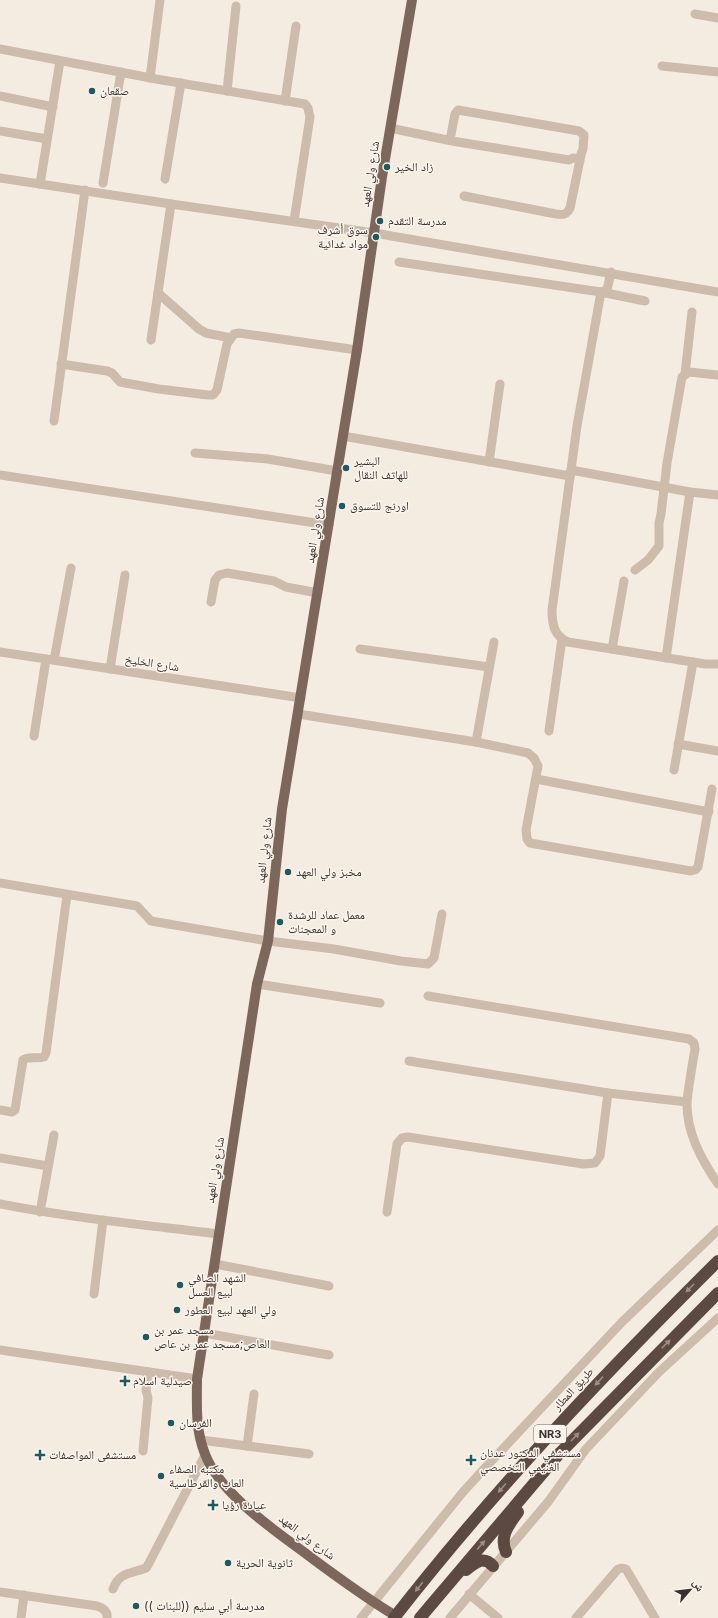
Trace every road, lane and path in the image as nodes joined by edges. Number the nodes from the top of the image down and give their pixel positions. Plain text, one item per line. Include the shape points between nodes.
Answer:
1 (160, 0) edge
2 (412, 0) edge
3 (236, 6) dead end
4 (695, 14) dead end
5 (718, 18) edge
6 (296, 26) dead end
7 (0, 49) edge
8 (60, 61) junction
9 (662, 66) dead end
10 (121, 72) junction
11 (718, 72) edge
12 (150, 78) junction
13 (181, 83) junction
14 (227, 91) junction
15 (0, 96) edge
16 (286, 101) junction
17 (52, 107) junction
18 (390, 128) junction
19 (0, 131) edge
20 (48, 139) junction
21 (450, 140) junction
22 (583, 150) junction
23 (0, 178) edge
24 (165, 179) dead end
25 (103, 183) dead end
26 (40, 184) junction
27 (85, 190) junction
28 (464, 196) dead end
29 (171, 204) junction
30 (294, 221) junction
31 (374, 233) junction
32 (399, 262) dead end
33 (611, 272) junction
34 (601, 292) junction
35 (718, 292) edge
36 (158, 293) junction
37 (645, 301) dead end
38 (692, 312) dead end
39 (231, 338) junction
40 (151, 340) dead end
41 (357, 350) junction
42 (61, 364) junction
43 (685, 374) junction
44 (717, 375) dead end
45 (500, 384) dead end
46 (54, 421) dead end
47 (342, 436) junction
48 (195, 453) dead end
49 (489, 462) junction
50 (337, 471) junction
51 (570, 473) junction
52 (0, 475) edge
53 (664, 487) junction
54 (690, 492) junction
55 (718, 495) edge
56 (329, 525) junction
57 (71, 568) dead end
58 (635, 570) dead end
59 (125, 575) dead end
60 (624, 581) dead end
61 (318, 593) junction
62 (211, 602) dead end
63 (562, 639) junction
64 (494, 642) dead end
65 (360, 649) dead end
66 (612, 649) junction
67 (0, 652) edge
68 (666, 658) junction
69 (50, 660) junction
70 (693, 662) junction
71 (718, 664) edge
72 (488, 667) junction
73 (110, 669) junction
74 (300, 698) junction
75 (298, 714) junction
76 (549, 731) dead end
77 (34, 736) dead end
78 (476, 742) junction
79 (678, 744) junction
80 (718, 751) edge
81 (674, 770) dead end
82 (536, 779) junction
83 (712, 789) dead end
84 (709, 812) junction
85 (0, 883) edge
86 (67, 894) junction
87 (442, 914) dead end
88 (268, 941) junction
89 (257, 984) junction
90 (428, 996) dead end
91 (380, 1002) dead end
92 (409, 1061) dead end
93 (608, 1093) junction
94 (687, 1102) junction
95 (0, 1110) edge
96 (54, 1135) dead end
97 (0, 1158) edge
98 (48, 1166) junction
99 (718, 1184) edge
100 (0, 1204) edge
101 (40, 1212) junction
102 (387, 1212) dead end
103 (103, 1220) junction
104 (718, 1230) edge
105 (218, 1234) junction
106 (718, 1261) edge
107 (215, 1264) junction
108 (329, 1286) dead end
109 (718, 1293) edge
110 (94, 1294) dead end
111 (718, 1318) edge
112 (204, 1333) junction
113 (0, 1350) edge
114 (329, 1355) dead end
115 (148, 1372) junction
116 (197, 1379) junction
117 (254, 1394) dead end
118 (201, 1440) junction
119 (247, 1446) junction
120 (143, 1451) dead end
121 (309, 1454) dead end
122 (205, 1455) junction
123 (543, 1472) junction
124 (506, 1552) junction
125 (492, 1566) junction
126 (448, 1585) junction
127 (113, 1589) dead end
128 (0, 1592) edge
129 (469, 1594) junction
130 (24, 1595) junction
131 (374, 1603) junction
132 (395, 1617) edge
133 (21, 1618) edge
134 (107, 1618) edge
135 (361, 1618) edge
136 (420, 1618) edge
137 (450, 1618) edge
138 (498, 1618) edge
139 (576, 1618) edge
140 (655, 1618) edge

1 - 12 street
2 - 18 main road, شارع ولي العهد
3 - 14 street
4 - 5 street
6 - 16 street
7 - 8 street
8 - 10 street
8 - 17 street
9 - 11 street
10 - 12 street
10 - 25 street
12 - 13 street
13 - 14 street
13 - 24 street
14 - 16 street
15 - 17 street
16 - 30 street via 305,104 310,117
17 - 20 street
18 - 21 street
18 - 31 main road, شارع ولي العهد
19 - 20 street
20 - 26 street
21 - 22 street via 569,160 579,159
21 - 22 street via 458,110 579,131 584,135
22 - 28 street via 570,208 566,214
23 - 26 street
26 - 27 street
27 - 29 street
27 - 42 street
29 - 30 street
29 - 36 street
30 - 31 street
31 - 33 street
31 - 41 main road, شارع ولي العهد
32 - 34 street
33 - 34 street via 607,290
33 - 35 street
34 - 37 street
34 - 51 street
36 - 39 street via 206,334
36 - 40 street
38 - 43 street
39 - 41 street via 239,333
39 - 42 street via 227,344 213,395 120,382 107,371
41 - 47 main road, شارع ولي العهد
42 - 46 street
43 - 44 street via 689,372
43 - 53 street via 682,377
45 - 49 street
47 - 49 street
47 - 50 main road, شارع ولي العهد
48 - 50 street via 268,459
49 - 51 street
50 - 56 main road, شارع ولي العهد
51 - 53 street
51 - 63 street via 552,610 552,624
52 - 56 street
53 - 54 street
53 - 58 street via 658,530 659,546 648,560
54 - 55 street
54 - 68 street
56 - 61 main road, شارع ولي العهد
57 - 69 street
59 - 73 street
60 - 66 street
61 - 62 street via 286,587 274,581 227,573 219,575 215,580
61 - 74 main road, شارع ولي العهد
63 - 66 street
63 - 76 street
64 - 72 street
65 - 72 street
66 - 68 street
67 - 69 street, شارع الخليخ
68 - 70 street
69 - 73 street, شارع الخليخ
69 - 77 street
70 - 71 street
70 - 79 street
72 - 78 street
73 - 74 street, شارع الخليخ
74 - 75 main road, شارع ولي العهد
75 - 78 street
75 - 88 main road, شارع ولي العهد via 282,809
78 - 82 street via 528,753 538,766
79 - 80 street
79 - 81 street
82 - 84 street
82 - 84 street via 526,830 530,843 695,870 698,867
83 - 84 street
85 - 86 street
86 - 88 street via 137,906 151,921
86 - 95 street via 46,1053 44,1057 23,1060 15,1110
87 - 88 street via 434,958 428,964
88 - 89 main road, شارع ولي العهد
89 - 91 street
89 - 105 main road, شارع ولي العهد
90 - 94 street via 689,1039 694,1042 695,1049
92 - 93 street
93 - 94 street
93 - 102 street via 600,1156 595,1163 583,1164 402,1138 398,1144
94 - 99 street via 696,1148
96 - 98 street
97 - 98 street
98 - 101 street
100 - 101 street
101 - 103 street
103 - 105 street
103 - 110 street
104 - 131 street via 622,1322 484,1469
105 - 107 main road, شارع ولي العهد
106 -> 132 highway, طريق المطار / NR3 via 630,1348 532,1454
107 - 108 street
107 - 112 main road, شارع ولي العهد
123 -> 109 highway, NR3
111 - 124 street via 659,1372 586,1449 548,1502
112 - 114 street
112 - 116 main road, شارع ولي العهد
113 - 115 street
115 - 116 street
115 - 120 street
116 - 118 main road, شارع ولي العهد via 197,1424
117 - 119 street
118 - 119 street
118 - 122 main road, شارع ولي العهد
119 - 121 street
122 - 127 street via 146,1568 120,1576
122 - 131 main road, شارع ولي العهد via 226,1486 247,1507
123 - 124 highway via 505,1532 503,1540
126 -> 123 highway, NR3
124 - 125 street
125 - 126 highway via 486,1561 478,1561
125 - 129 street
126 - 136 highway, NR3
128 - 130 street
129 - 137 street
129 - 138 street
130 - 133 street
130 - 134 street via 97,1606 107,1612
131 - 132 main road, شارع ولي العهد
131 - 135 street
139 - 140 street via 622,1568 626,1569

